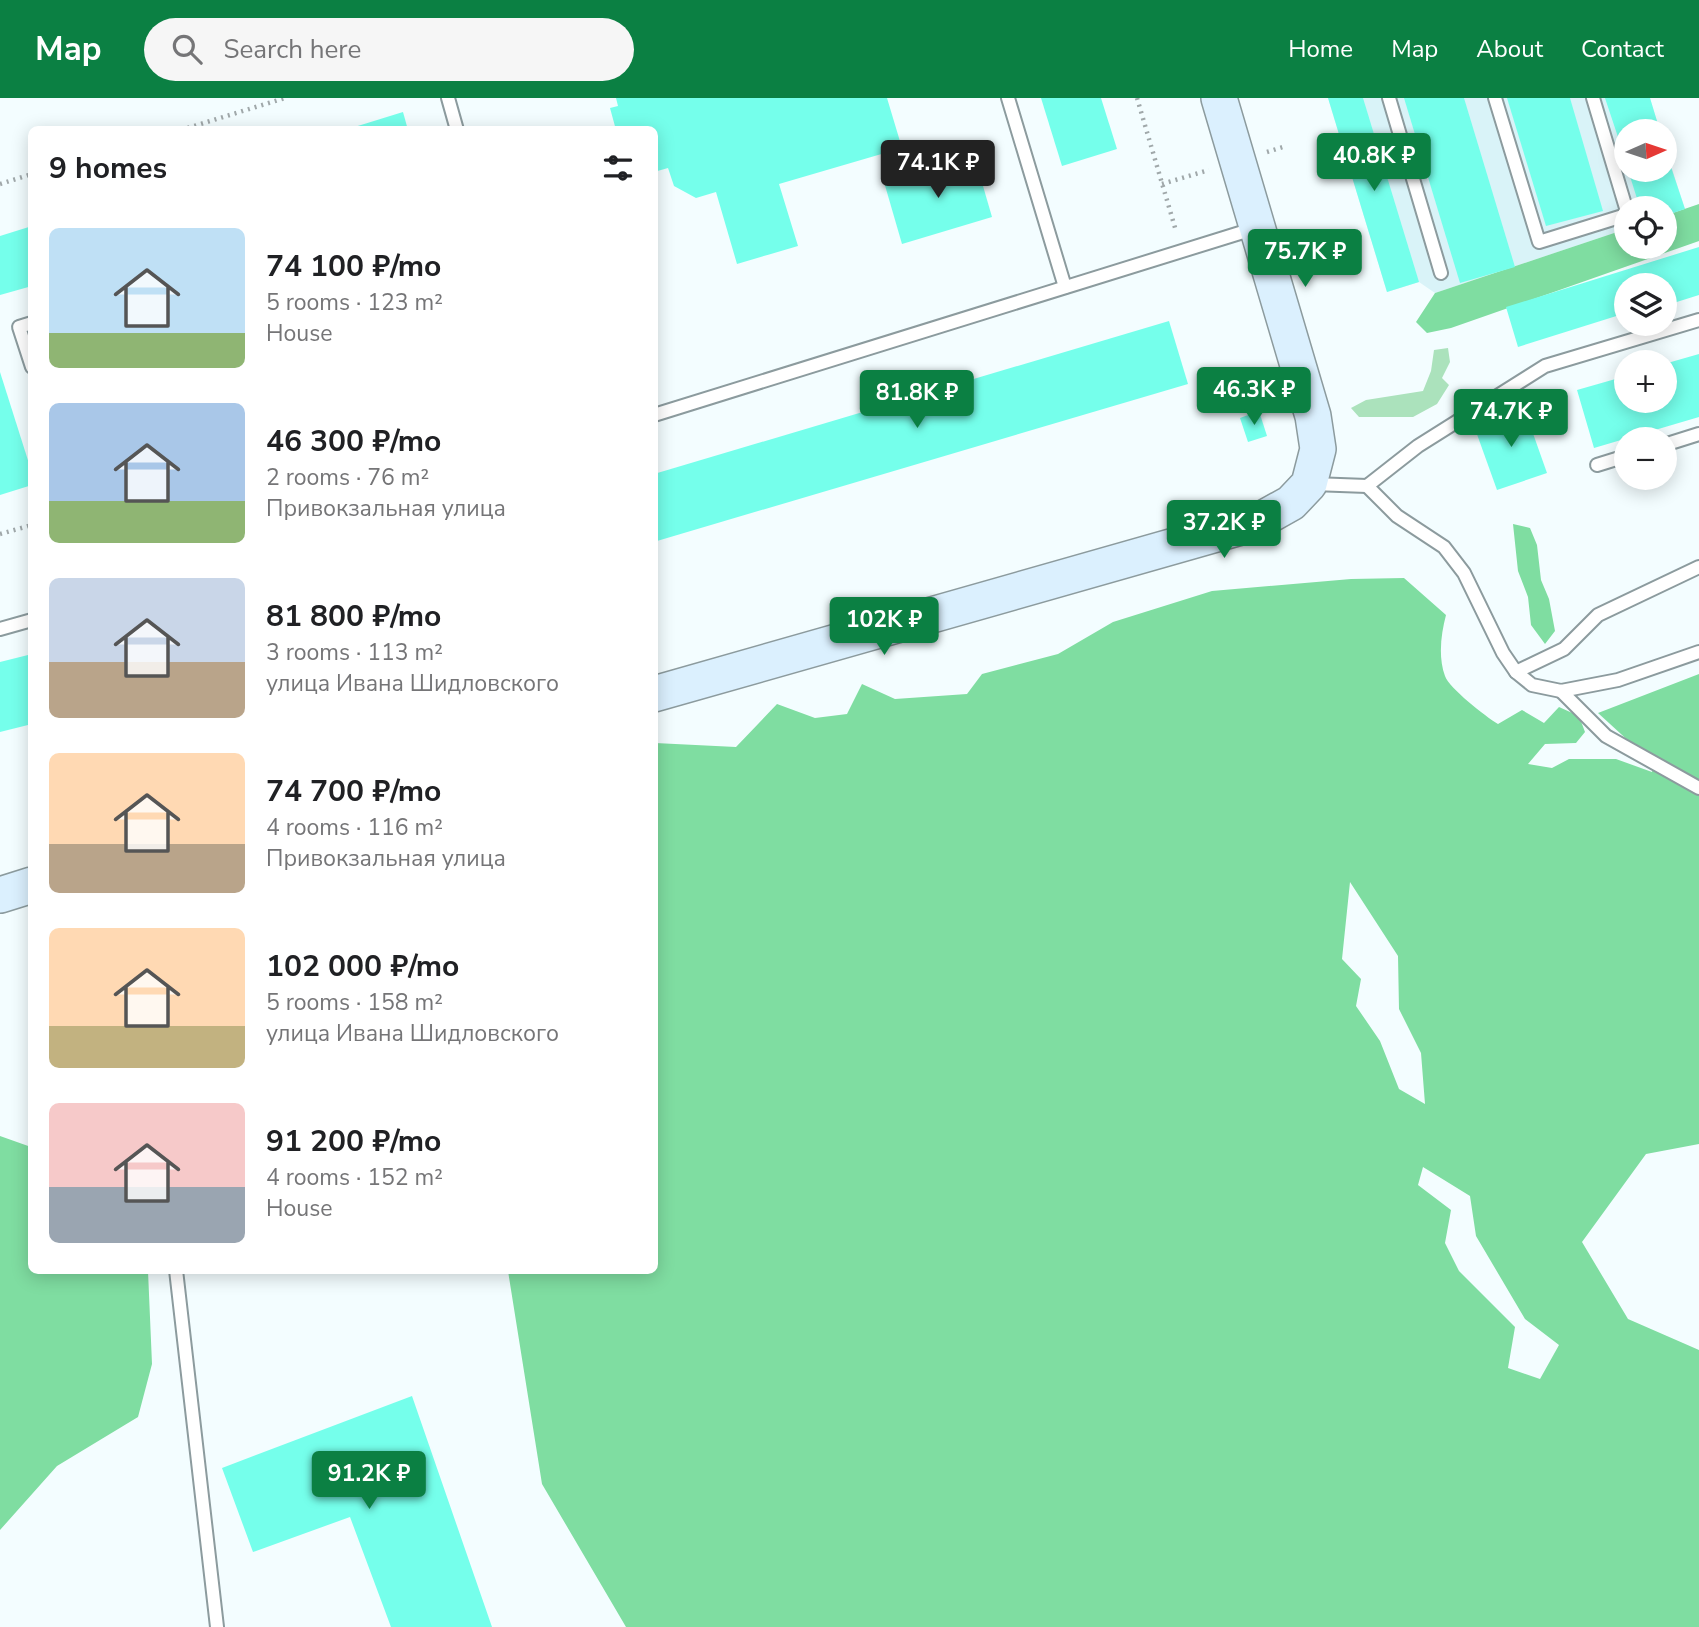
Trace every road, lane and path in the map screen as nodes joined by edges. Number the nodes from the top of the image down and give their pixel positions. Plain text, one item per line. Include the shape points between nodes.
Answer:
1 (285, 98) edge
2 (448, 98) edge
3 (1009, 98) edge
4 (1137, 98) edge
5 (1219, 98) edge
6 (1389, 98) edge
7 (1494, 98) edge
8 (1593, 98) edge
9 (194, 126) edge
10 (456, 126) edge
11 (28, 175) edge
12 (0, 184) edge
13 (1622, 196) edge
14 (1614, 219) edge
15 (1258, 227) junction
16 (1182, 251) junction
17 (1441, 273) dead end
18 (1065, 287) junction
19 (1699, 320) edge
20 (28, 324) edge
21 (28, 355) edge
22 (658, 414) edge
23 (1699, 434) edge
24 (1677, 441) edge
25 (1614, 460) edge
26 (1597, 465) dead end
27 (1309, 484) junction
28 (1367, 486) junction
29 (28, 526) edge
30 (0, 534) edge
31 (1699, 567) edge
32 (28, 621) edge
33 (0, 629) edge
34 (1699, 652) edge
35 (1516, 672) junction
36 (1560, 691) junction
37 (658, 693) edge
38 (1699, 788) edge
39 (28, 886) edge
40 (0, 895) edge
41 (176, 1274) edge
42 (217, 1627) edge

1 - 9 path
2 - 10 lane
3 - 18 lane
4 - 16 path
5 - 15 street
6 - 17 lane
7 - 14 lane via 1539,242
8 - 13 lane
11 - 12 path
15 - 16 lane
15 - 27 street via 1313,416 1318,449
16 - 18 lane
18 - 22 lane
19 - 28 lane via 1545,366 1418,446
20 - 21 lane via 19,327
23 - 24 lane
25 - 26 lane
27 - 28 lane
27 - 37 street via 1291,503 1255,523
28 - 35 lane via 1397,516 1444,547 1464,573
29 - 30 path
31 - 35 lane via 1598,614 1564,649
32 - 33 lane
34 - 36 lane via 1618,680
35 - 36 lane via 1532,685
36 - 38 lane via 1606,736
39 - 40 street
41 - 42 lane

